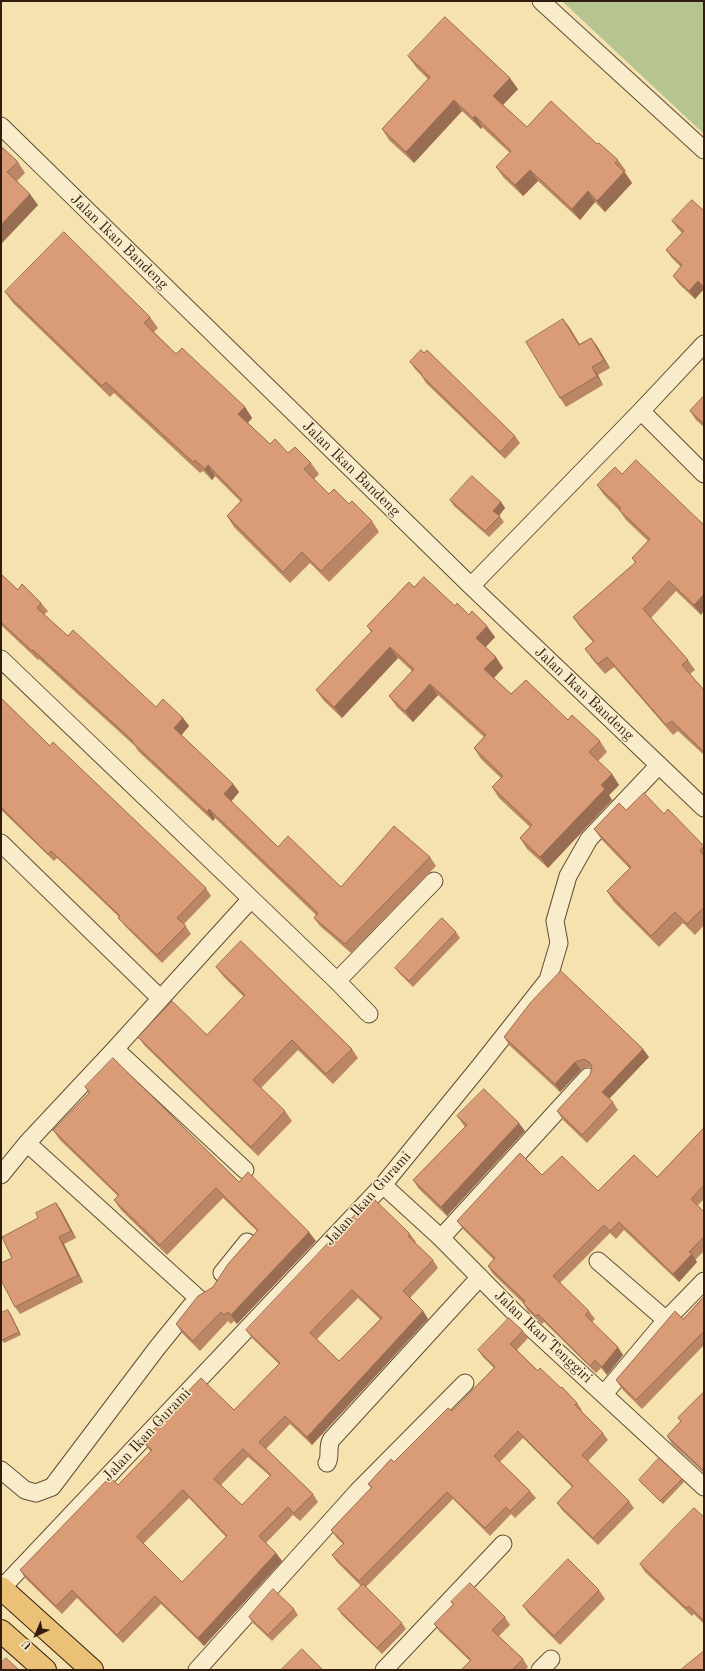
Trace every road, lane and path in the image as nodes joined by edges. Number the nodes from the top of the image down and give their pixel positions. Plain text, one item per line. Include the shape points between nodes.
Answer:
1 (541, 1) edge
2 (1, 126) edge
3 (704, 150) edge
4 (704, 344) edge
5 (641, 412) junction
6 (704, 474) edge
7 (471, 586) junction
8 (1, 659) edge
9 (659, 765) junction
10 (704, 808) edge
11 (1, 843) edge
12 (434, 881) dead end
13 (251, 899) junction
14 (337, 981) junction
15 (160, 998) junction
16 (369, 1014) dead end
17 (115, 1049) junction
18 (588, 1077) edge
19 (27, 1143) junction
20 (245, 1170) dead end
21 (1, 1175) edge
22 (384, 1184) junction
23 (441, 1238) junction
24 (247, 1242) edge
25 (598, 1261) dead end
26 (480, 1277) junction
27 (704, 1281) edge
28 (208, 1291) junction
29 (666, 1320) junction
30 (465, 1383) dead end
31 (604, 1394) junction
32 (327, 1463) dead end
33 (1, 1470) edge
34 (704, 1487) edge
35 (503, 1544) dead end
36 (1, 1588) edge
37 (1, 1632) edge
38 (45, 1670) edge
39 (92, 1670) edge
40 (197, 1670) edge
41 (384, 1670) edge

1 - 3 street
2 - 7 street, Jalan Ikan Bandeng
4 - 5 street
5 - 6 street
5 - 7 street
7 - 9 street, Jalan Ikan Bandeng
8 - 13 street
9 - 10 street, Jalan Ikan Bandeng
9 - 22 street, Jalan Ikan Gurami via 590,839 568,876 555,921 559,943 548,980
11 - 15 street
12 - 14 street
13 - 14 street
13 - 15 street
14 - 16 street
15 - 17 street
17 - 19 street
17 - 20 street
18 - 23 street
19 - 21 street
19 - 28 street
22 - 23 street, Jalan Ikan Tenggiri
22 - 36 street, Jalan Ikan Gurami
23 - 26 street, Jalan Ikan Tenggiri
24 - 28 street
25 - 29 street
26 - 31 street, Jalan Ikan Tenggiri via 514,1312
26 - 32 street via 331,1440 330,1458
27 - 29 street
28 - 33 street via 157,1348 52,1487 36,1493 24,1490
29 - 31 street
30 - 40 street via 358,1491
31 - 34 street, Jalan Ikan Tenggiri
35 - 41 street
36 - 39 main road
37 - 38 main road

